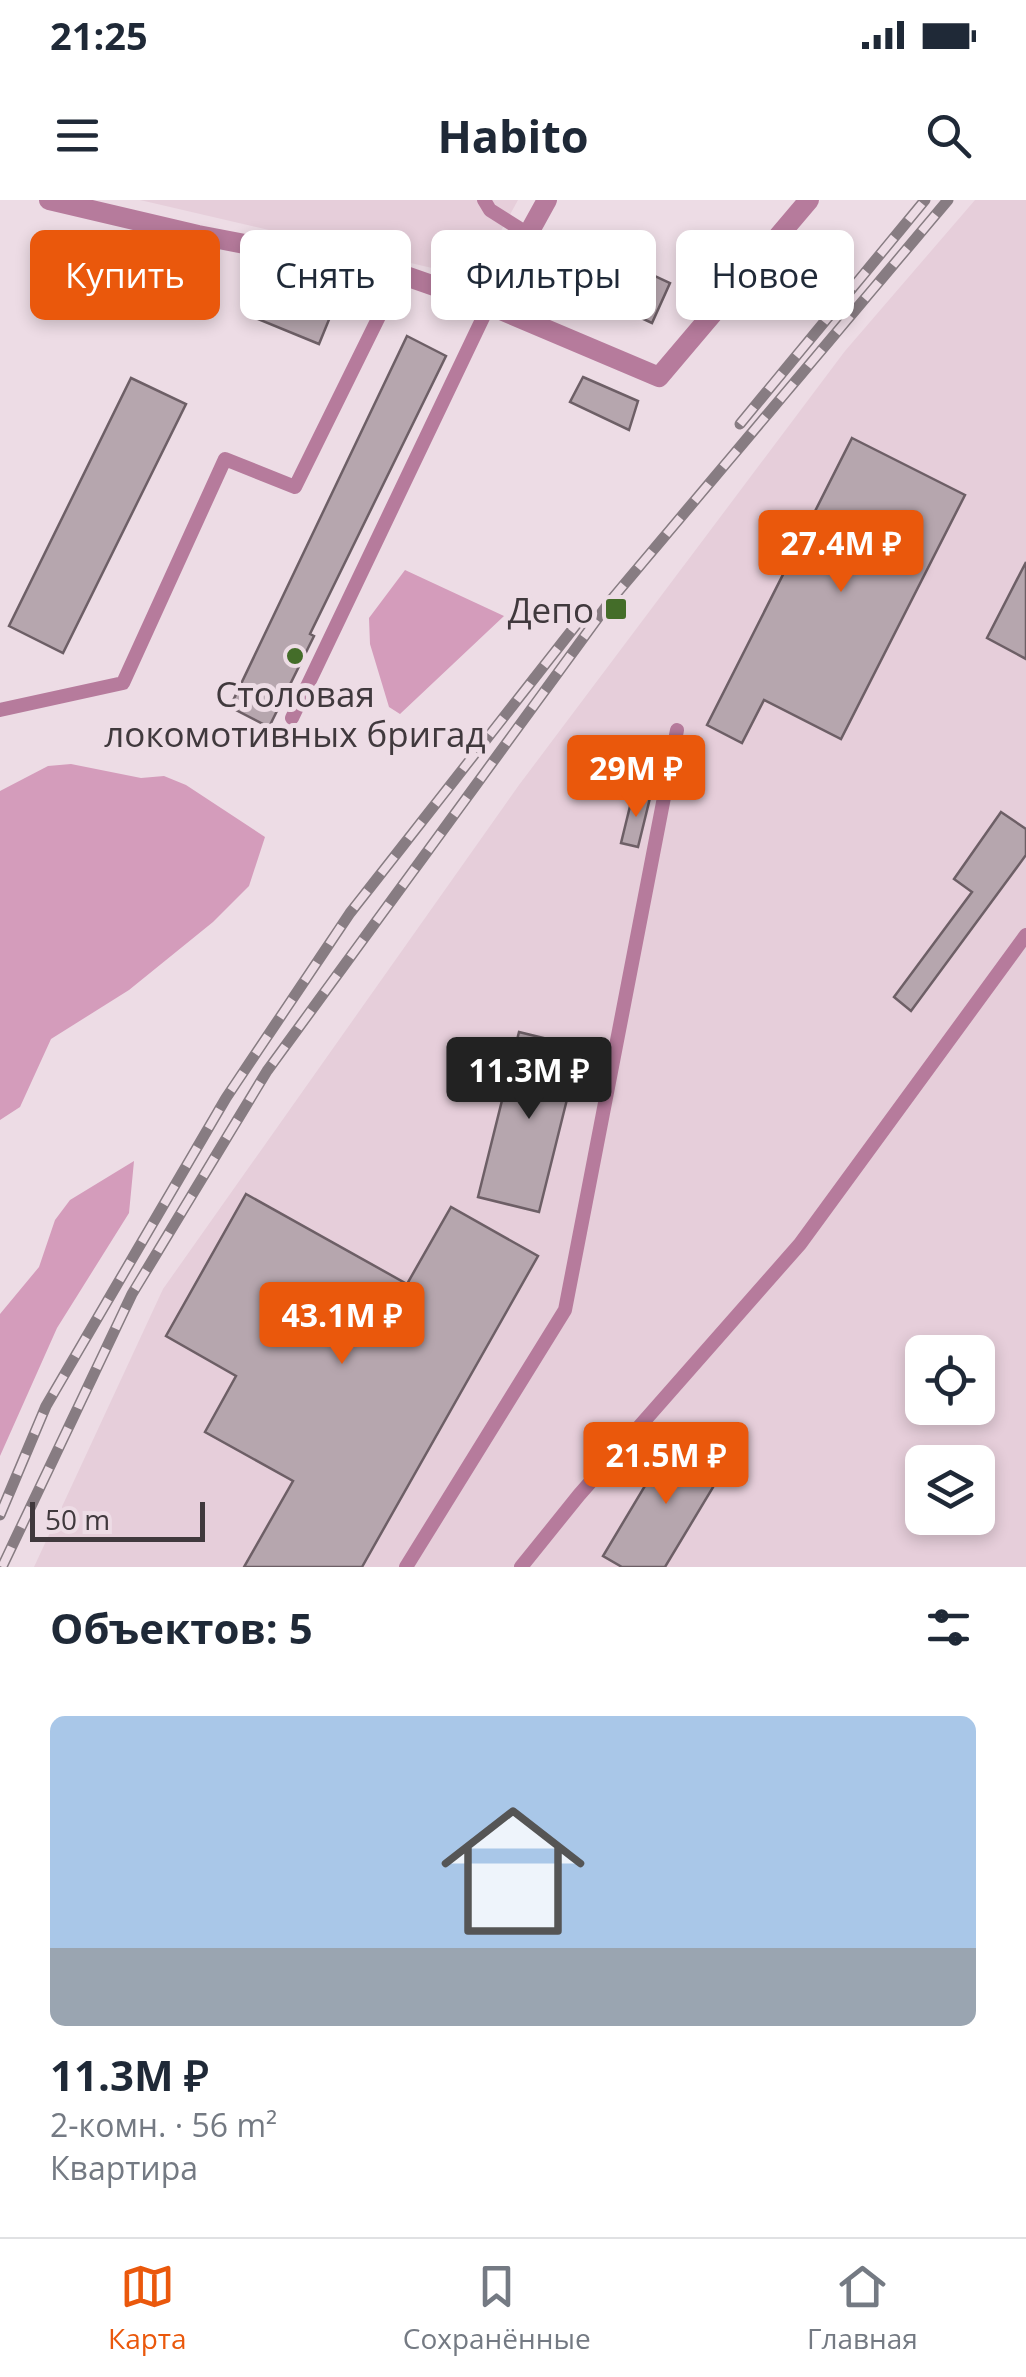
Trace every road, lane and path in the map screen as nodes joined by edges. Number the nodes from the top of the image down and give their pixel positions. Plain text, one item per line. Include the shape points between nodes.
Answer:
1 (50, 200) edge
2 (484, 200) edge
3 (546, 200) edge
4 (809, 200) edge
5 (522, 230) edge
6 (530, 230) edge
7 (240, 243) edge
8 (377, 320) edge
9 (482, 320) edge
10 (524, 320) edge
11 (0, 710) edge
12 (292, 718) dead end
13 (677, 730) dead end
14 (1026, 934) edge
15 (406, 1567) edge
16 (522, 1567) edge

1 - 7 street
2 - 5 lane
3 - 6 street
4 - 10 street via 659,377
8 - 11 lane via 295,488 225,459 123,683
9 - 12 lane
13 - 15 lane via 565,1310
14 - 16 lane via 800,1244

